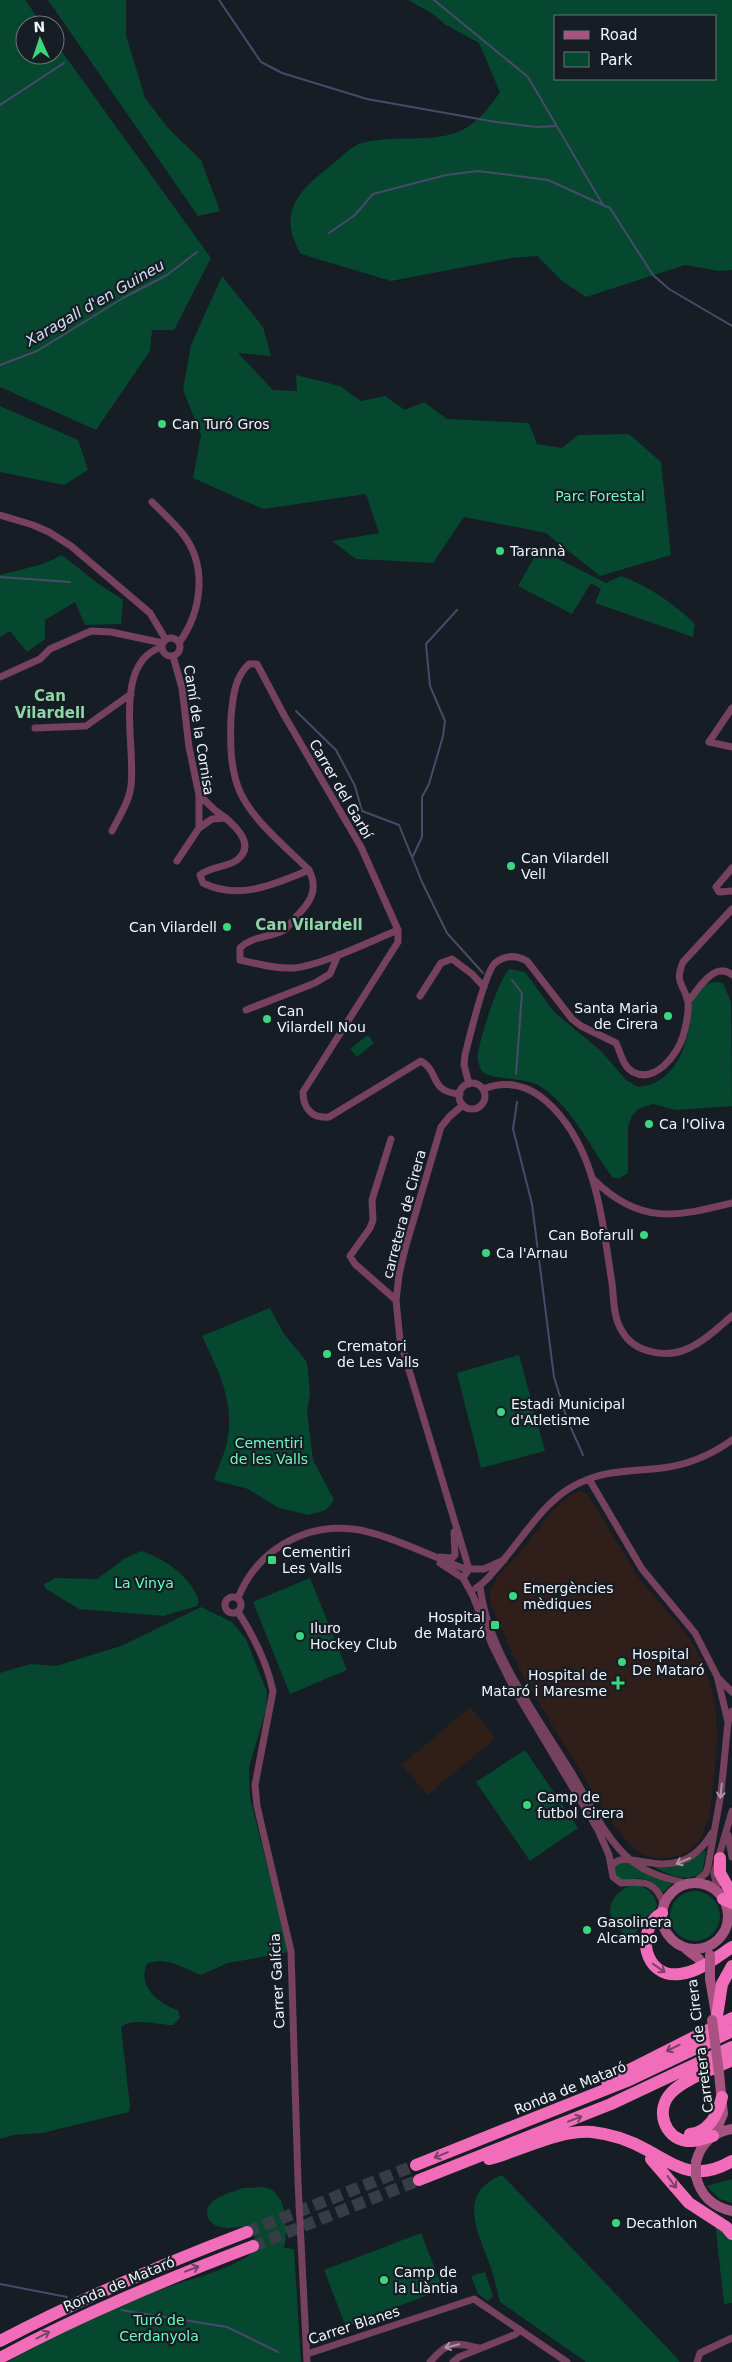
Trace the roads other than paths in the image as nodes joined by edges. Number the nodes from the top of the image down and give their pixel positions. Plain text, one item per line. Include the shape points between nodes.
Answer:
1 (152, 502) dead end
2 (0, 515) edge
3 (164, 643) junction
4 (179, 643) junction
5 (174, 656) junction
6 (0, 677) edge
7 (131, 694) junction
8 (732, 708) edge
9 (35, 728) dead end
10 (732, 747) edge
11 (199, 795) junction
12 (227, 818) junction
13 (199, 828) junction
14 (112, 832) dead end
15 (177, 861) dead end
16 (732, 868) edge
17 (308, 870) junction
18 (732, 891) edge
19 (732, 909) edge
20 (398, 930) junction
21 (338, 955) junction
22 (732, 975) edge
23 (484, 987) junction
24 (420, 996) dead end
25 (688, 1002) junction
26 (246, 1010) dead end
27 (469, 1084) junction
28 (483, 1089) junction
29 (460, 1094) junction
30 (464, 1105) junction
31 (391, 1139) dead end
32 (594, 1180) junction
33 (732, 1203) edge
34 (396, 1300) junction
35 (732, 1316) edge
36 (732, 1440) edge
37 (589, 1478) junction
38 (452, 1513) junction
39 (427, 1555) junction
40 (504, 1560) junction
41 (478, 1569) junction
42 (468, 1570) junction
43 (463, 1578) junction
44 (482, 1584) junction
45 (469, 1587) junction
46 (238, 1598) junction
47 (238, 1612) junction
48 (717, 1676) junction
49 (732, 1692) edge
50 (732, 1711) edge
51 (728, 1724) junction
52 (732, 1735) edge
53 (732, 1811) edge
54 (716, 1827) junction
55 (727, 1829) junction
56 (726, 1857) edge
57 (630, 1859) junction
58 (612, 1866) junction
59 (691, 1884) junction
60 (727, 1901) edge
61 (663, 1910) junction
62 (727, 1924) junction
63 (671, 1939) junction
64 (732, 1947) edge
65 (732, 1966) edge
66 (709, 1980) junction
67 (732, 2016) edge
68 (716, 2018) junction
69 (732, 2030) edge
70 (732, 2047) edge
71 (725, 2067) edge
72 (698, 2077) junction
73 (722, 2097) junction
74 (732, 2117) edge
75 (732, 2129) edge
76 (714, 2135) junction
77 (467, 2145) junction
78 (639, 2146) junction
79 (732, 2161) edge
80 (416, 2165) tunnel mouth
81 (448, 2168) junction
82 (419, 2180) tunnel mouth
83 (727, 2209) edge
84 (732, 2219) edge
85 (247, 2232) tunnel mouth
86 (732, 2234) edge
87 (253, 2246) tunnel mouth
88 (519, 2329) junction
89 (732, 2338) edge
90 (0, 2340) edge
91 (480, 2348) junction
92 (0, 2358) edge
93 (307, 2358) edge
94 (430, 2362) edge
95 (453, 2362) edge
96 (567, 2362) edge
97 (697, 2362) edge

1 - 4 street via 183,534 194,553 199,572 198,600 189,630
2 - 3 street via 33,525 72,546 150,613
3 - 4 street via 174,638
3 - 5 street via 166,654
3 - 6 street via 91,631 50,648 40,659
3 - 7 street via 150,650 137,669
4 - 5 street via 180,651
5 - 11 street, Camí de la Cornisa
7 - 9 street via 86,726
7 - 14 street via 131,786 126,805
8 - 10 street via 708,742
11 - 12 street
11 - 13 street, Camí de la Cornisa
12 - 13 street via 212,819
12 - 17 street via 240,829 243,852 237,860 205,871 200,875 203,884 229,892 266,888
13 - 15 street
16 - 18 street via 716,887 719,892
17 - 20 street, Carrer del Garbí via 258,819 240,793 234,772 230,741 236,682 250,664 257,664 360,848
17 - 21 street via 314,880 310,902 285,930 248,941 240,948 240,960 295,968
19 - 25 street via 682,962 678,973
20 - 21 street
20 - 29 street via 398,942 303,1092 303,1102 319,1118 329,1116 421,1060 430,1066 440,1088
21 - 26 street via 330,974 315,983
22 - 25 street via 724,971 712,974
23 - 24 street via 452,959 441,963
23 - 25 street via 493,964 506,957 518,956 527,961 572,1019 616,1043 623,1062 632,1072 645,1076 655,1072 674,1054 683,1036
23 - 27 street via 465,1055
27 - 28 street via 477,1084
27 - 29 street via 462,1088
28 - 30 street via 485,1098 480,1106 470,1108
28 - 32 street via 499,1084 513,1085 540,1095 567,1126
29 - 30 street
30 - 34 street, carretera de Cirera via 442,1127 405,1248
31 - 34 street via 372,1200 373,1220 350,1256
32 - 33 street via 618,1199 653,1213 685,1214
32 - 35 street via 617,1322 626,1338 647,1351 680,1351 697,1344
34 - 38 street, carretera de Cirera via 400,1340
36 - 37 street via 687,1462 663,1468 618,1470
37 - 40 street via 552,1502
37 - 48 street via 638,1563 696,1633
38 - 39 street, carretera de Cirera via 455,1555 448,1558
38 - 42 street, carretera de Cirera
39 - 42 street
39 - 43 street
39 - 46 street via 355,1529 304,1534 281,1544 267,1555 248,1577
40 - 41 street via 489,1568
40 - 44 street
41 - 42 street
41 - 44 street via 483,1575
42 - 43 street
43 - 45 street
44 - 45 street
44 - 57 street via 486,1615 511,1671 604,1828
45 - 58 street via 506,1675 598,1830
46 - 47 street via 242,1606
46 - 47 street via 230,1597 225,1604 229,1612
47 - 93 street, Carrer Galícia via 263,1661 273,1691 255,1785 291,1951
48 - 49 street
48 - 51 street
50 - 51 street
51 - 52 street
51 -> 54 street
53 - 55 street
54 -> 57 street via 699,1851 684,1861 659,1865
54 - 59 street via 706,1873
55 - 56 street
55 - 56 street
56 - 60 highway via 720,1873
57 - 58 street via 621,1858
57 - 59 street via 651,1873
58 - 61 street via 611,1875 615,1880 650,1885 658,1892
59 - 60 street via 704,1885
59 - 61 street via 673,1892
60 - 62 street
61 - 63 street via 664,1927
61 -> 64 highway via 652,1922 645,1942 649,1960 663,1971 689,1972
62 - 63 street via 716,1941 703,1948 689,1948
62 - 66 street, Carretera de Cirera, bridge via 727,1932 710,1955
63 - 66 street, Carretera de Cirera via 699,1959
65 - 68 highway via 722,1984
66 - 68 street, Carretera de Cirera
67 -> 77 highway via 589,2090 495,2128
68 - 71 street, Carretera de Cirera
69 - 77 highway, Ronda de Mataró via 627,2081
81 -> 70 highway via 611,2104
71 - 72 highway
71 - 73 street, Carretera de Cirera
71 - 74 street, Carretera de Cirera via 728,2107
72 - 73 highway via 674,2096 668,2106 668,2119 675,2130 690,2134 703,2130 716,2116
72 - 76 highway via 668,2096 663,2109 664,2124 681,2140 692,2141
73 - 76 street, Carretera de Cirera via 722,2117
75 - 76 street
76 - 83 street, bridge via 701,2148 695,2167 698,2186 710,2201
77 -> 80 highway, Ronda de Mataró
78 - 79 highway via 670,2164 688,2170 714,2169
78 - 81 highway via 607,2134 570,2133 510,2154
78 -> 86 highway via 689,2203
81 - 82 highway
83 - 84 street
85 - 90 highway, Ronda de Mataró via 158,2266
92 -> 87 highway, Ronda de Mataró via 163,2280
88 - 91 street via 516,2334
88 - 93 street, Carrer Blanes via 474,2298
88 - 96 street, Carrer Blanes
89 - 97 street via 700,2353
91 -> 94 street via 447,2345
91 - 95 street via 459,2356

